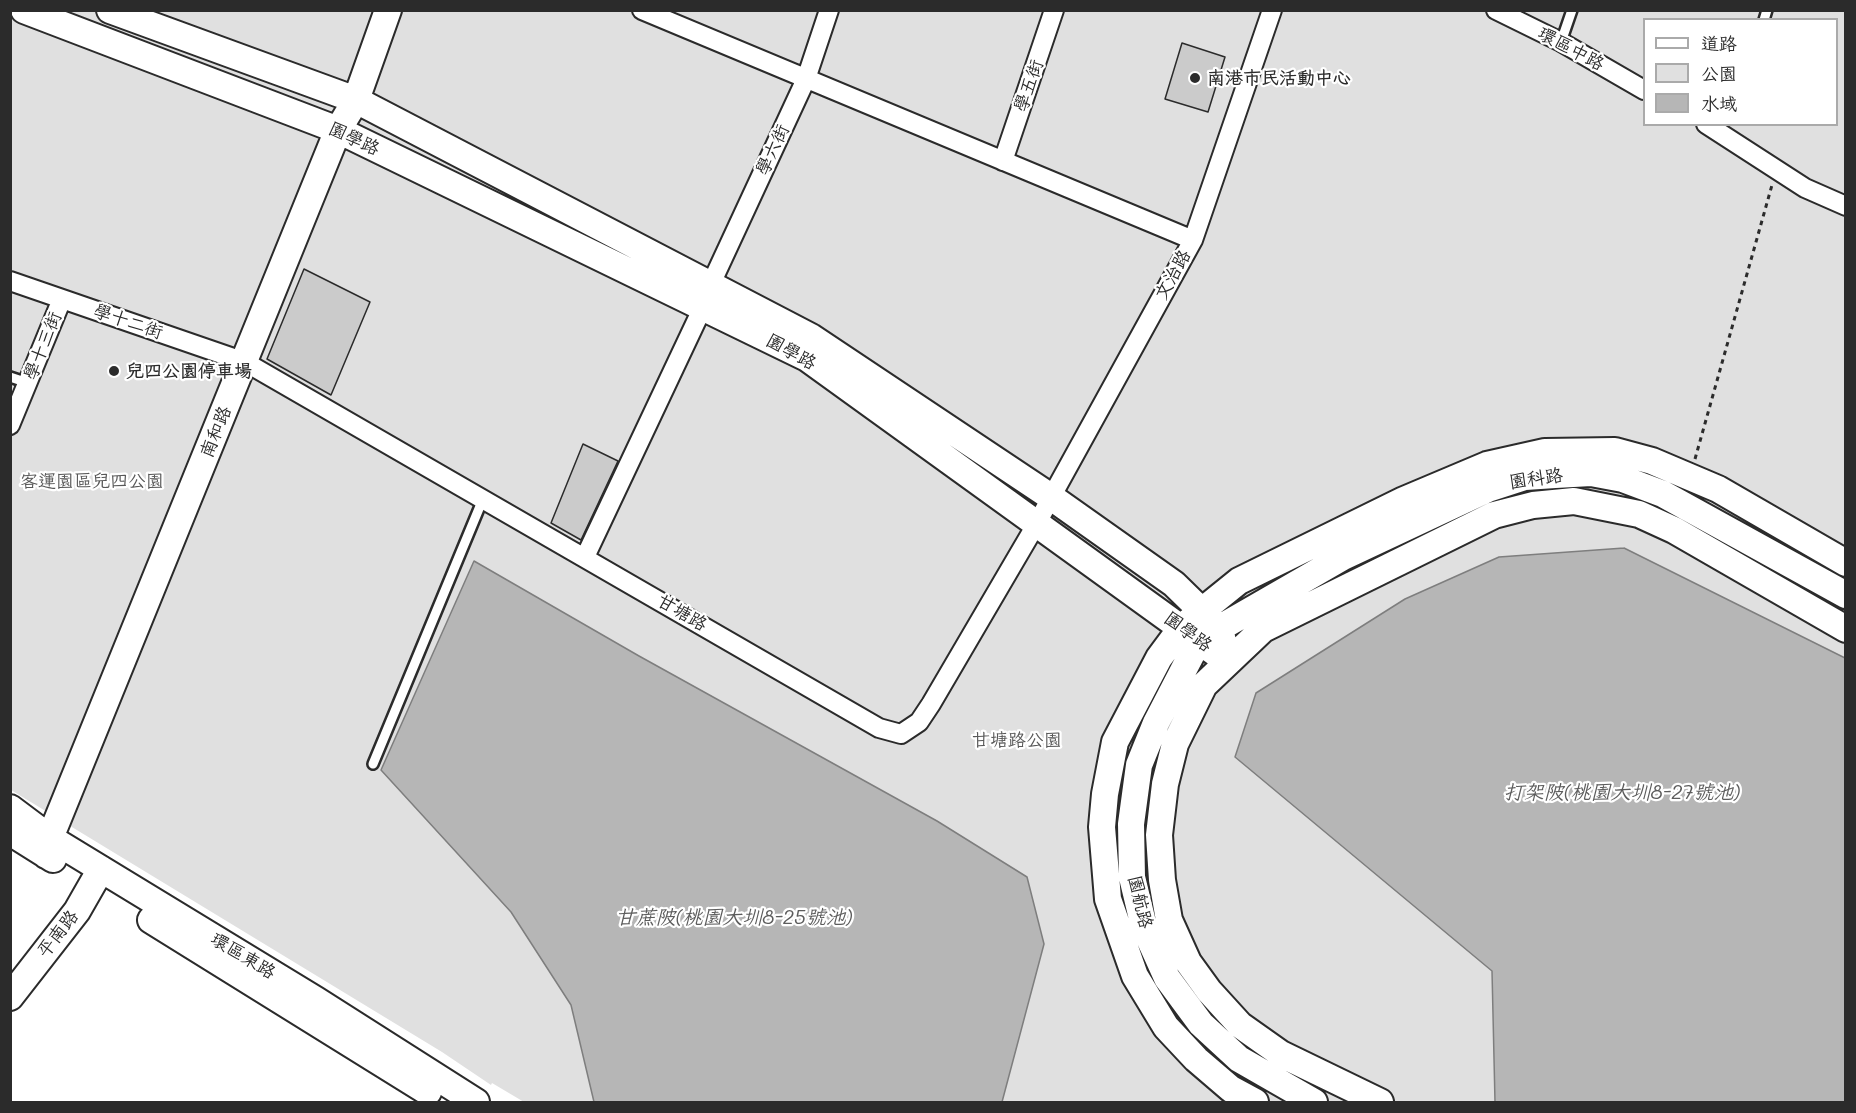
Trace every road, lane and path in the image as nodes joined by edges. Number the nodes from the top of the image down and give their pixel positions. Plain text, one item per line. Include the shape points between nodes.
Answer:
1 (24, 10) edge
2 (110, 10) edge
3 (388, 10) edge
4 (642, 10) edge
5 (829, 10) edge
6 (1054, 10) edge
7 (1272, 10) edge
8 (1496, 10) edge
9 (1572, 10) edge
10 (1561, 42) junction
11 (806, 79) junction
12 (1643, 89) edge
13 (356, 100) junction
14 (1726, 129) edge
15 (338, 130) junction
16 (1003, 161) junction
17 (1776, 169) junction
18 (1845, 206) edge
19 (1193, 240) junction
20 (10, 281) edge
21 (706, 297) junction
22 (62, 300) junction
23 (245, 362) junction
24 (19, 380) edge
25 (10, 425) edge
26 (1690, 477) junction
27 (1052, 497) junction
28 (483, 499) junction
29 (1037, 523) junction
30 (585, 558) junction
31 (1845, 563) edge
32 (1845, 595) edge
33 (1202, 610) junction
34 (1845, 629) edge
35 (1200, 632) junction
36 (1228, 662) junction
37 (373, 764) dead end
38 (10, 808) edge
39 (10, 832) edge
40 (48, 846) junction
41 (98, 877) junction
42 (10, 997) edge
43 (428, 1096) edge
44 (444, 1102) edge
45 (476, 1102) edge
46 (1255, 1102) edge
47 (1314, 1102) edge
48 (1380, 1102) edge

1 - 15 street, 園學路
2 - 13 street, 園學路
3 - 13 street, 南和路
4 - 11 street
5 - 11 street, 學六街
6 - 16 street, 學五街
7 - 19 street, 文治路
8 - 10 street, 環區中路
9 - 10 lane
10 - 12 street, 環區中路
11 - 16 street
11 - 21 street, 學六街
13 - 15 street, 南和路
13 - 21 street, 園學路
14 - 17 street
15 - 21 street, 園學路
15 - 23 street, 南和路
16 - 19 street
17 - 18 street via 1805,188
17 - 26 path
19 - 27 street, 文治路
20 - 22 street, 學十二街
21 - 27 street, 園學路 via 811,337
21 - 29 street, 園學路 via 807,358
21 - 30 street, 學六街
22 - 23 street, 學十二街
22 - 24 street, 學十三街
23 - 28 street, 甘塘路
23 - 40 street, 南和路
24 - 25 street, 學十三街
26 - 31 street via 1718,489
26 - 33 street via 1652,460 1615,451 1545,452 1487,465 1404,500 1239,582
27 - 29 street, 文治路
27 - 33 street, 園學路 via 1174,584
28 - 30 street, 甘塘路
28 - 37 lane
29 - 30 street, 甘塘路 via 931,704 919,722 902,734 879,728
29 - 35 street, 園學路
32 - 35 street, 園科路 via 1663,494 1623,479 1591,473 1555,475 1525,477 1488,489 1343,556
33 - 35 street, 園學路
34 - 36 street via 1674,530 1639,514 1574,501 1533,505 1494,515 1263,629
35 - 36 street, 園學路
35 - 46 street via 1159,658 1115,742 1102,827 1108,899 1135,976 1166,1027 1213,1074
35 - 47 street, 園航路 via 1139,765 1131,824 1132,877 1144,927 1167,978 1201,1024 1239,1059
36 - 48 street via 1204,685 1175,744 1165,784 1159,835 1169,920 1188,962 1240,1025 1281,1054
38 - 40 street, 環區東路
39 - 40 street, 環區東路
40 - 41 street, 環區東路
41 - 42 street, 平南路
41 - 43 street, 環區東路
41 - 45 street, 環區東路 via 316,1000
43 - 44 street, 環區東路

